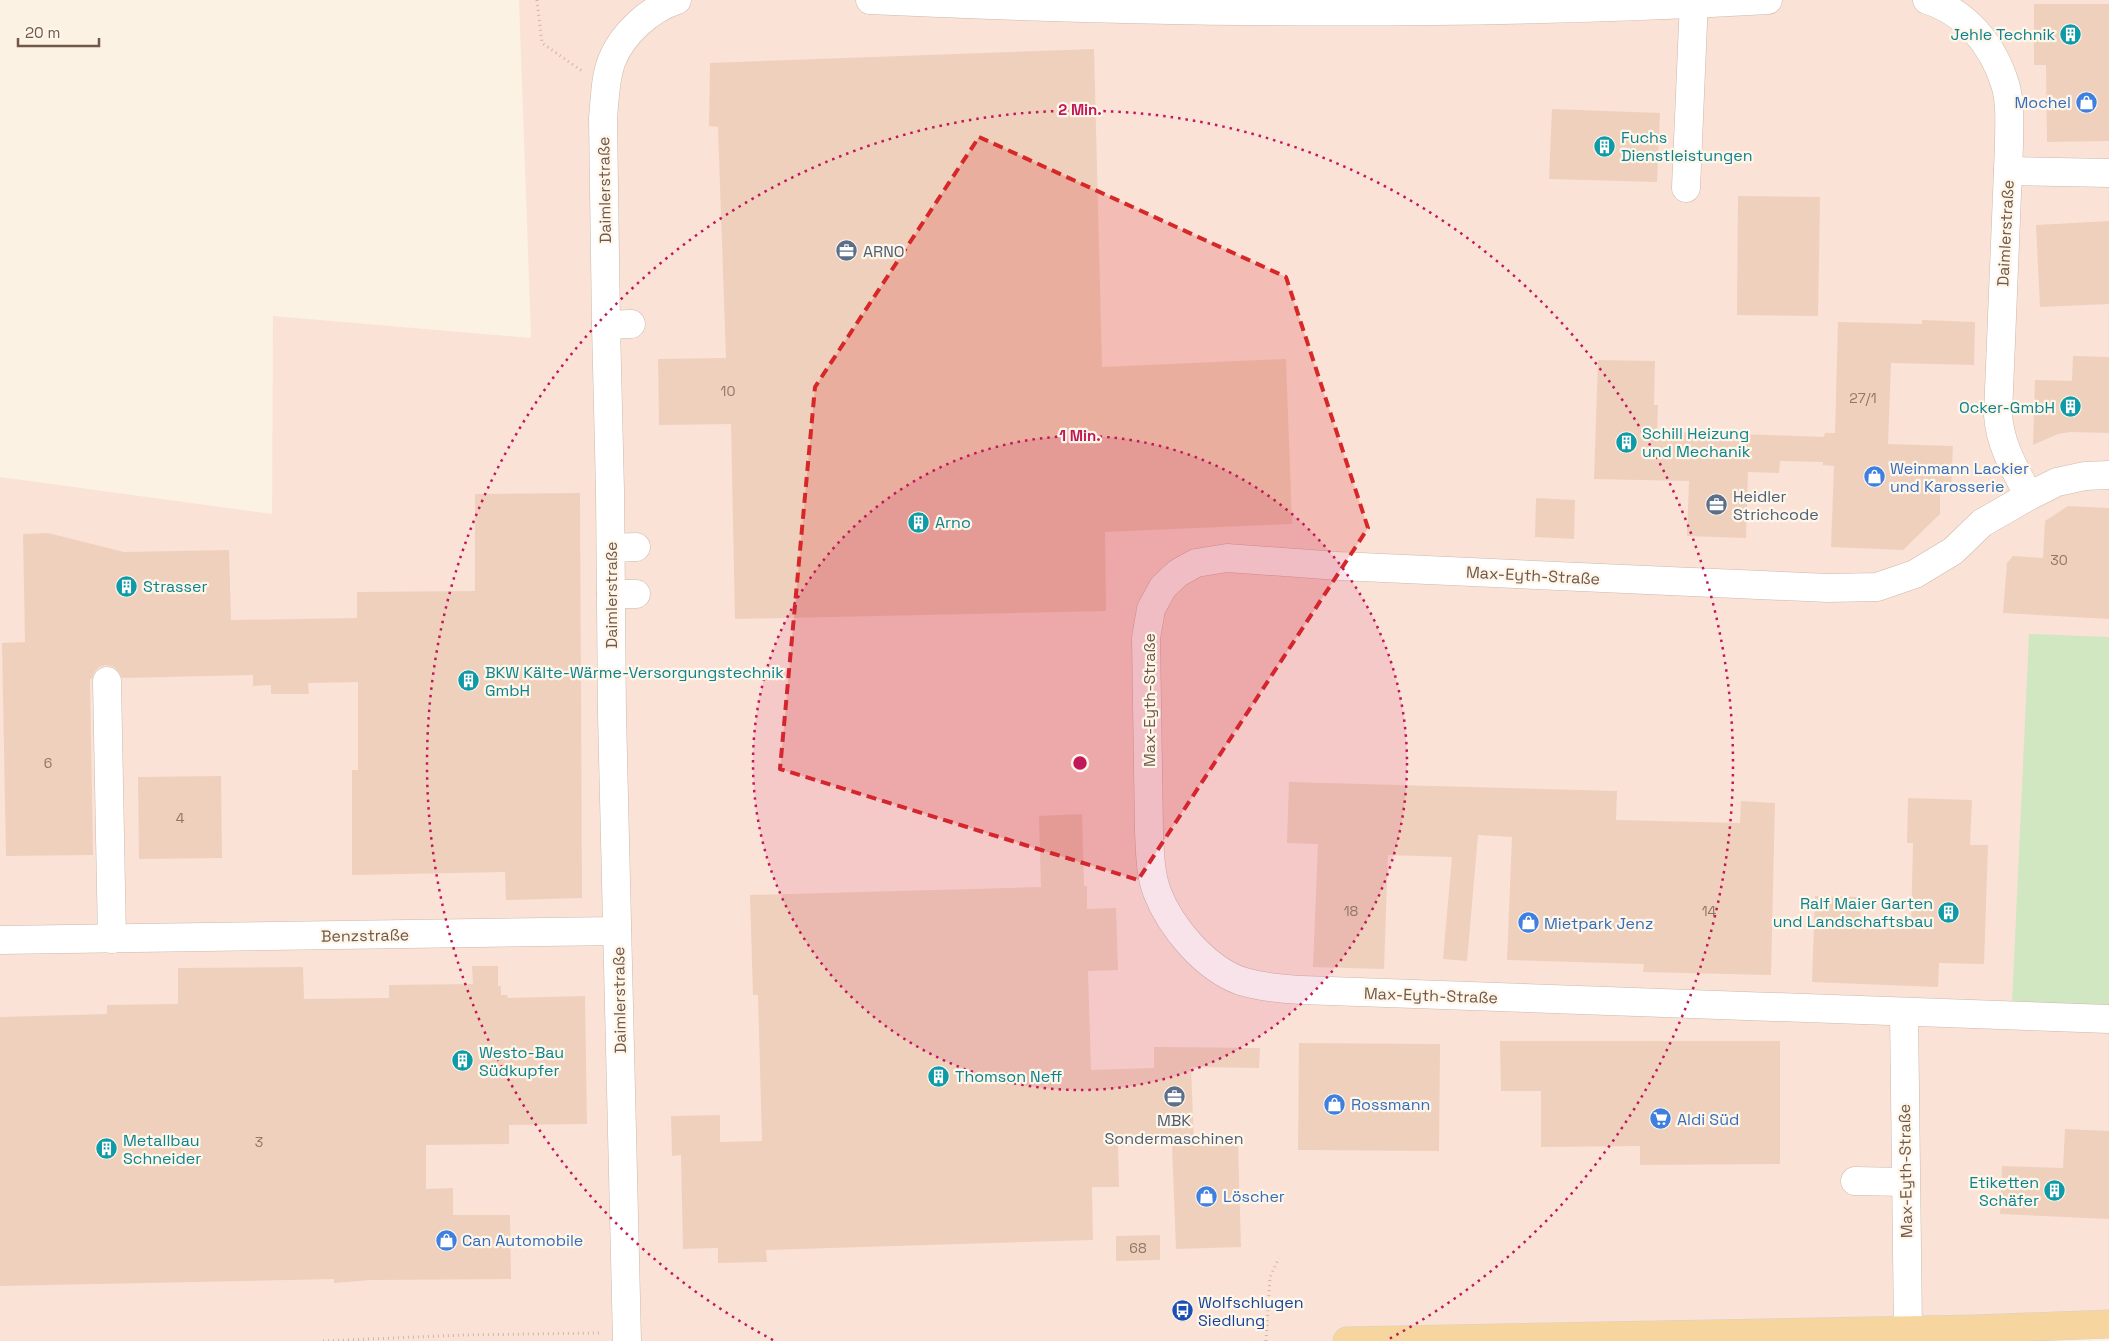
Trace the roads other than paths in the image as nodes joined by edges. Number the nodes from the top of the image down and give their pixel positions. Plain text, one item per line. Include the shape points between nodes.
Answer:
1 (677, 0) edge
2 (870, 0) edge
3 (1768, 0) edge
4 (1927, 0) edge
5 (1694, 2) edge
6 (1971, 8) edge
7 (2008, 171) junction
8 (2109, 173) edge
9 (1686, 188) dead end
10 (2109, 475) edge
11 (2029, 496) junction
12 (107, 680) dead end
13 (617, 931) junction
14 (112, 938) junction
15 (0, 940) edge
16 (1904, 1013) junction
17 (2109, 1019) edge
18 (1855, 1181) dead end
19 (1905, 1182) junction
20 (2109, 1324) edge
21 (1908, 1329) junction
22 (627, 1337) edge
23 (1347, 1341) edge

1 - 13 street, Daimlerstraße via 640,21 612,60 616,89 604,128 618,324 624,594 612,714
2 - 5 street via 1285,11 1592,9
3 - 5 street
4 - 6 street, Daimlerstraße
5 - 9 street
6 - 7 street, Daimlerstraße via 2006,85 2010,116
7 - 8 street
7 - 11 street, Daimlerstraße via 1999,432
10 - 11 street, Max-Eyth-Straße via 2057,482
11 - 16 street, Max-Eyth-Straße via 1982,523 1952,551 1915,574 1877,588 1679,582 1227,558 1196,563 1178,573 1163,587 1151,609 1146,638 1150,863 1157,892 1170,917 1192,947 1212,966 1240,980 1270,988
12 - 14 street
13 - 14 street, Benzstraße
13 - 22 street, Daimlerstraße
14 - 15 street, Benzstraße
16 - 17 street, Max-Eyth-Straße
16 - 19 street, Max-Eyth-Straße
18 - 19 street
19 - 21 street, Max-Eyth-Straße
20 - 21 main road
21 - 23 main road

